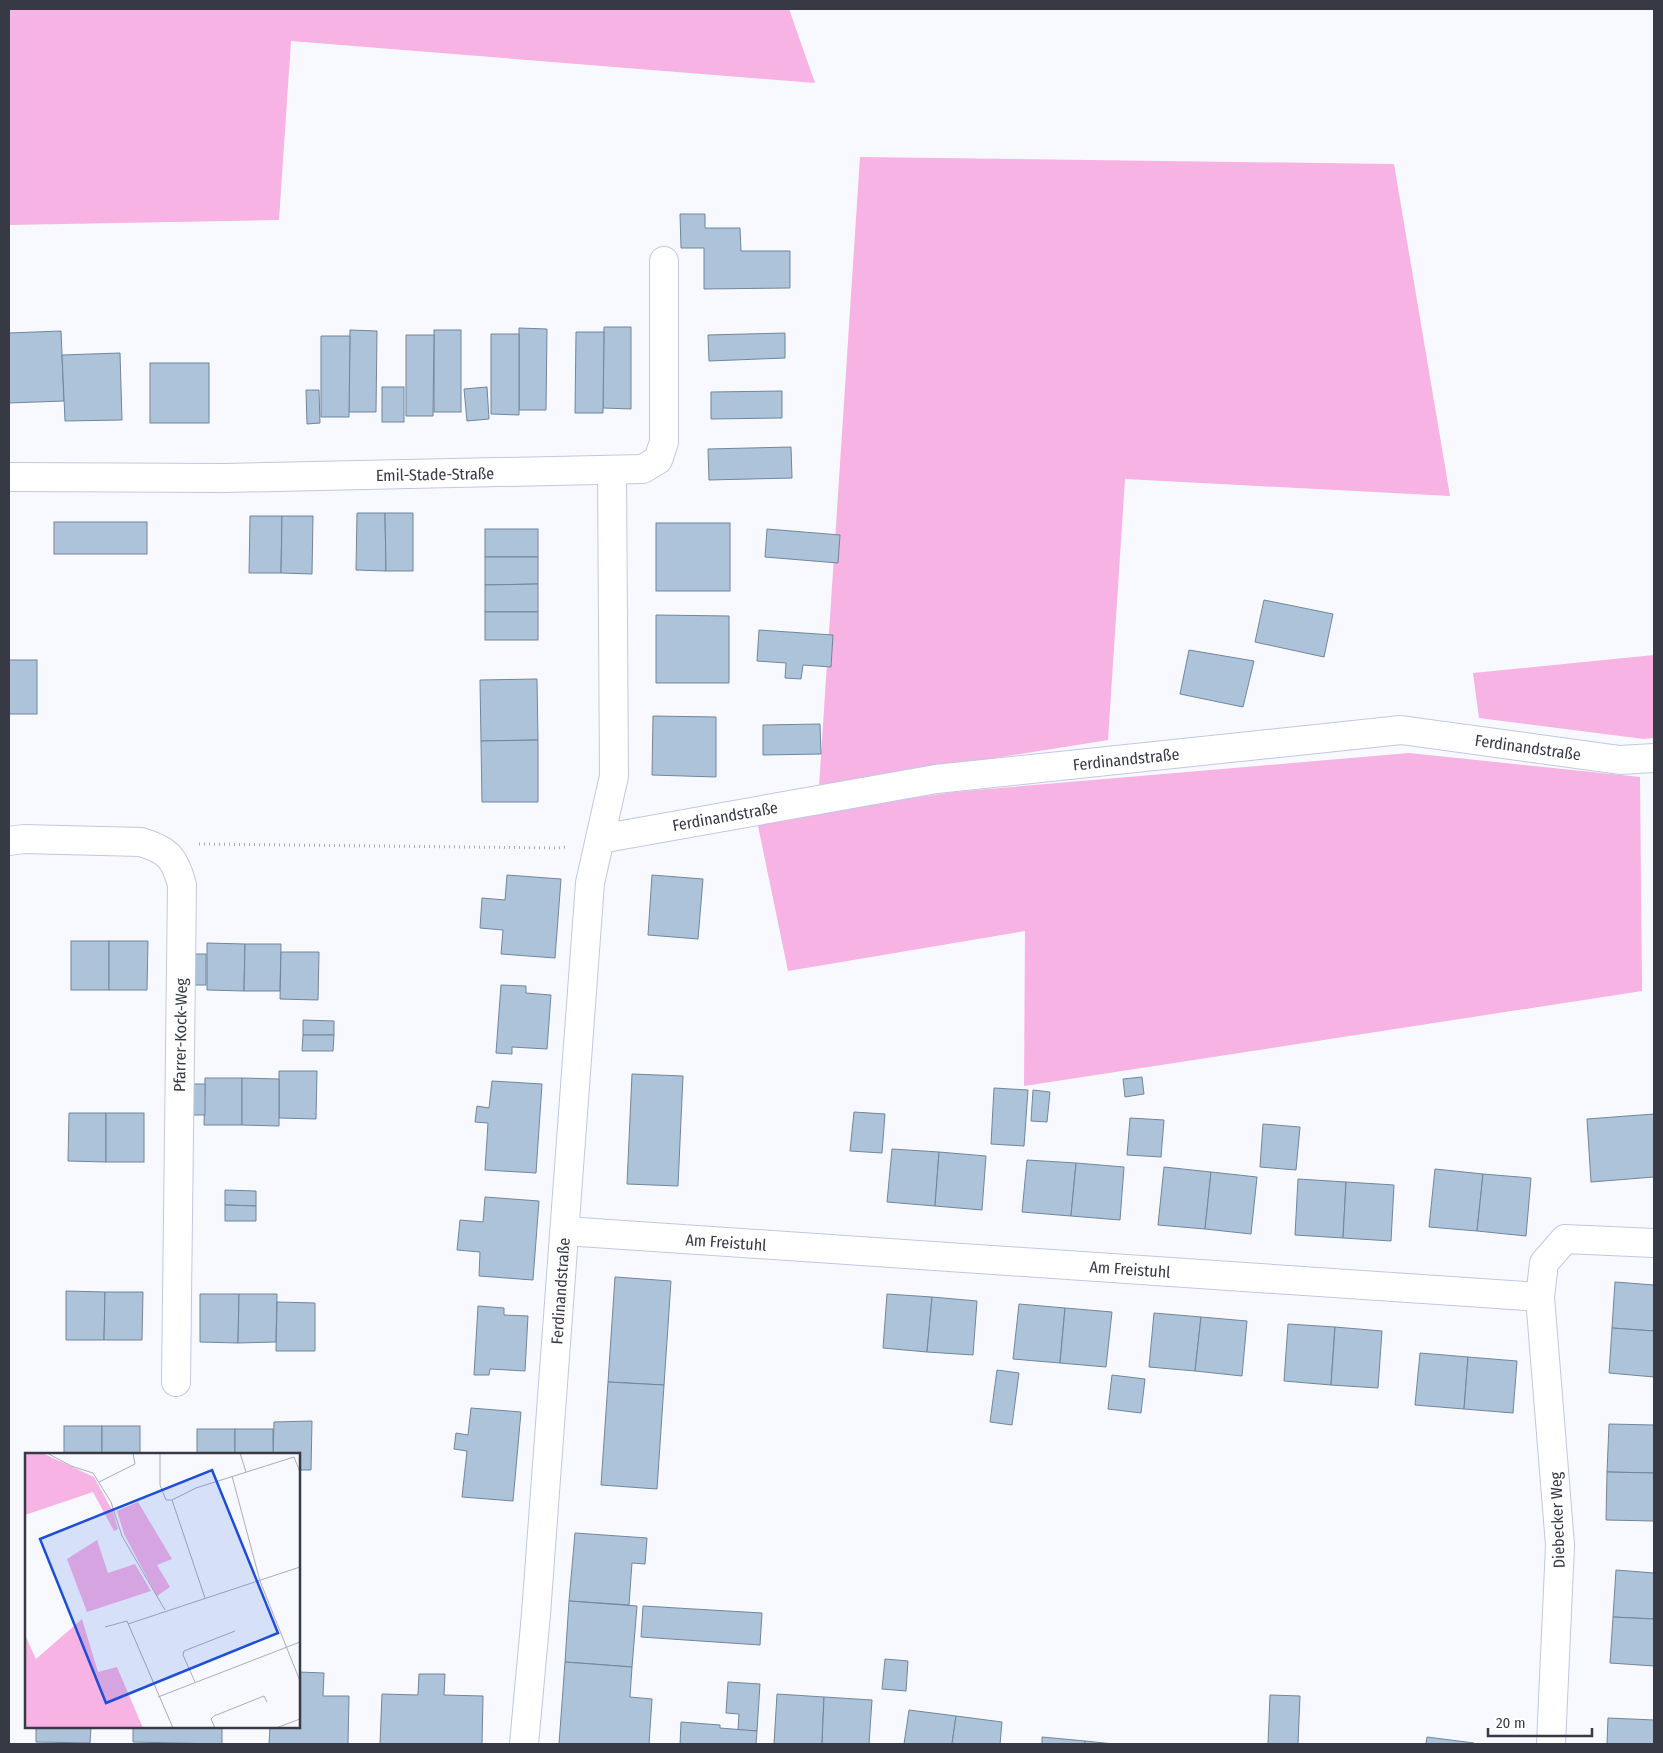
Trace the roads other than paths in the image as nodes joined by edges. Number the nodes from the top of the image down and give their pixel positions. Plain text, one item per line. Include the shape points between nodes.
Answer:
1 (664, 261) dead end
2 (612, 471) junction
3 (9, 477) edge
4 (1654, 758) edge
5 (600, 839) junction
6 (9, 841) edge
7 (565, 1231) junction
8 (1654, 1243) edge
9 (1540, 1296) junction
10 (176, 1382) dead end
11 (524, 1744) edge
12 (1551, 1744) edge

1 - 2 street, Emil-Stade-Straße via 664,442 658,460 643,469
2 - 3 street, Emil-Stade-Straße via 225,478
2 - 5 street, Ferdinandstraße via 614,776
4 - 5 street, Ferdinandstraße via 1620,760 1401,730 936,779
5 - 7 street, Ferdinandstraße via 590,883
6 - 10 street, Pfarrer-Kock-Weg via 141,842 157,846 169,855 177,868 182,885
7 - 9 street, Am Freistuhl
7 - 11 street, Ferdinandstraße
8 - 9 street via 1565,1239 1544,1263
9 - 12 street, Diebecker Weg via 1560,1545

